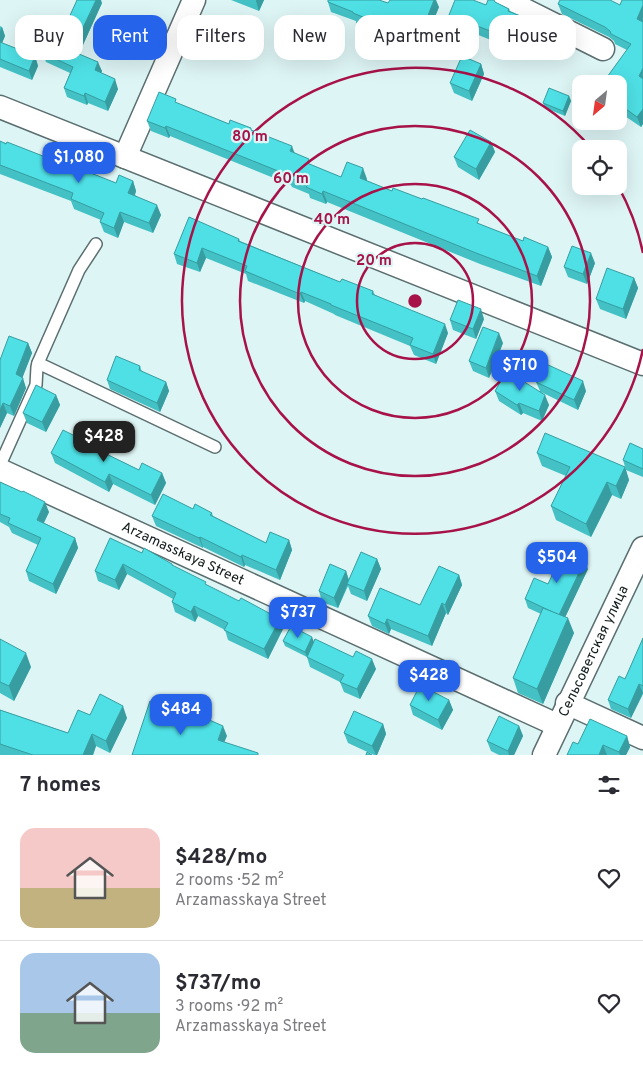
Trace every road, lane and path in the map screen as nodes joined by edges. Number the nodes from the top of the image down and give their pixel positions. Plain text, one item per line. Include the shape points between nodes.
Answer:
1 (194, 0) edge
2 (505, 0) edge
3 (604, 49) dead end
4 (0, 107) edge
5 (125, 157) junction
6 (96, 244) dead end
7 (38, 363) junction
8 (643, 364) edge
9 (215, 447) dead end
10 (0, 466) edge
11 (0, 470) edge
12 (643, 548) edge
13 (567, 703) junction
14 (557, 725) junction
15 (643, 738) edge
16 (544, 755) edge

1 - 5 street
2 - 3 street
4 - 5 street
5 - 8 street
6 - 7 lane via 79,270
7 - 9 lane
7 - 10 lane via 36,385
11 - 14 street, Arzamasskaya Street
12 - 13 street, Сельсоветская улица
13 - 14 street, Сельсоветская улица
13 - 15 street
14 - 16 street, Сельсоветская улица

